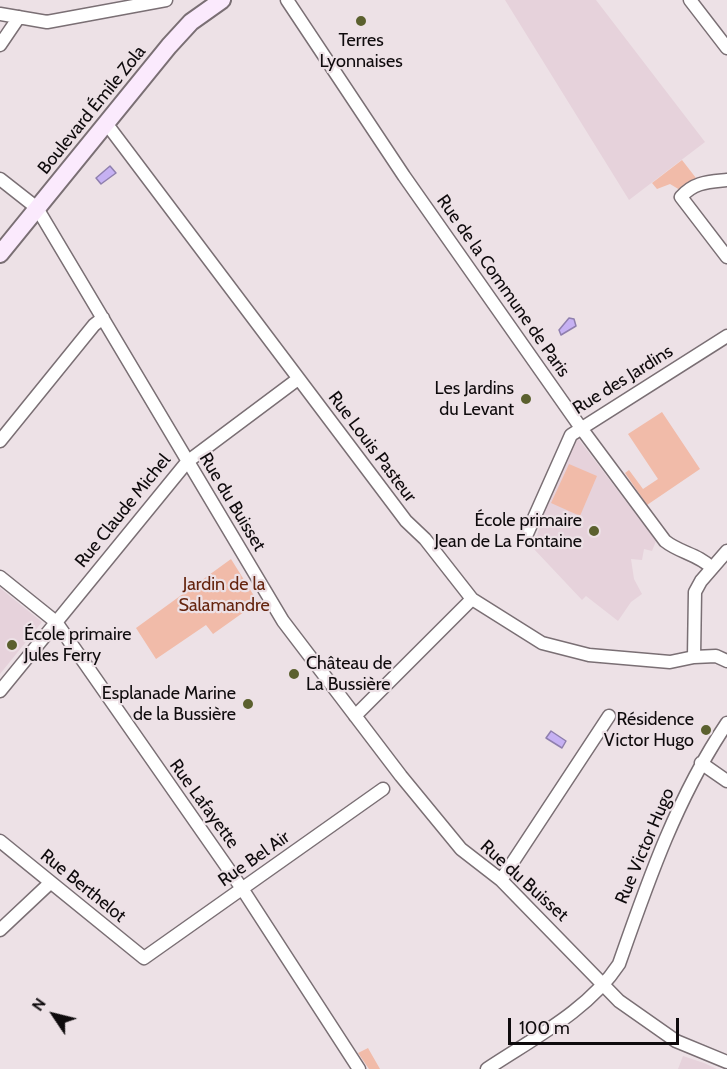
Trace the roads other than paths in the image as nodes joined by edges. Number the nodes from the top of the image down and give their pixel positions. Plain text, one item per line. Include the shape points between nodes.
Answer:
1 (166, 0) edge
2 (220, 0) edge
3 (288, 0) edge
4 (690, 0) edge
5 (0, 14) edge
6 (19, 17) junction
7 (0, 45) edge
8 (727, 48) edge
9 (106, 123) junction
10 (0, 178) edge
11 (727, 180) edge
12 (37, 208) junction
13 (0, 254) edge
14 (727, 257) edge
15 (103, 318) junction
16 (727, 336) edge
17 (298, 379) junction
18 (581, 428) junction
19 (0, 441) edge
20 (187, 462) junction
21 (525, 536) dead end
22 (727, 550) edge
23 (712, 568) junction
24 (0, 577) edge
25 (472, 599) junction
26 (56, 622) junction
27 (694, 657) junction
28 (727, 661) edge
29 (0, 691) edge
30 (355, 716) junction
31 (609, 716) dead end
32 (727, 723) edge
33 (701, 763) junction
34 (727, 781) edge
35 (383, 789) dead end
36 (0, 841) edge
37 (501, 880) junction
38 (50, 883) junction
39 (243, 890) junction
40 (0, 930) edge
41 (144, 958) joint
42 (604, 986) junction
43 (727, 1062) edge
44 (358, 1069) edge
45 (486, 1069) edge

1 - 6 street via 68,20 47,22
2 - 9 main road, Boulevard Émile Zola via 191,22
3 - 18 street, Rue de la Commune de Paris via 404,176
4 - 8 street
5 - 6 street
6 - 7 street
9 - 12 main road, Boulevard Émile Zola
9 - 17 street, Rue Louis Pasteur
10 - 12 street, Rue du Buisset
11 - 14 street via 701,183 681,197
12 - 13 main road, Boulevard Émile Zola
12 - 15 street, Rue du Buisset
15 - 19 street
15 - 20 street, Rue du Buisset
16 - 18 street, Rue des Jardins
17 - 20 street, Rue Claude Michel
17 - 25 street, Rue Louis Pasteur via 406,521
18 - 21 street, Rue des Jardins via 571,435
18 - 23 street, Rue de la Commune de Paris via 665,541 676,550 702,558
20 - 26 street, Rue Claude Michel
20 - 30 street, Rue du Buisset via 283,621
22 - 23 street
23 - 27 street via 695,592
24 - 26 street, Rue Lafayette
25 - 27 street, Rue Louis Pasteur via 542,643 589,656 670,662
25 - 30 street
26 - 29 street, Rue Claude Michel
26 - 39 street, Rue Lafayette
27 - 28 street, Rue Louis Pasteur via 716,656
30 - 37 street, Rue du Buisset via 461,849
31 - 37 street
32 - 33 street, Rue Victor Hugo
33 - 34 street
33 - 42 street, Rue Victor Hugo via 660,848 619,964
35 - 39 street, Rue Bel Air
36 - 38 street, Rue Berthelot
37 - 42 street, Rue du Buisset
38 - 40 street
38 - 41 street, Rue Berthelot
39 - 41 street, Rue Bel Air
39 - 44 street, Rue Lafayette
42 - 43 street, Rue du Buisset via 661,1031
42 - 45 street

